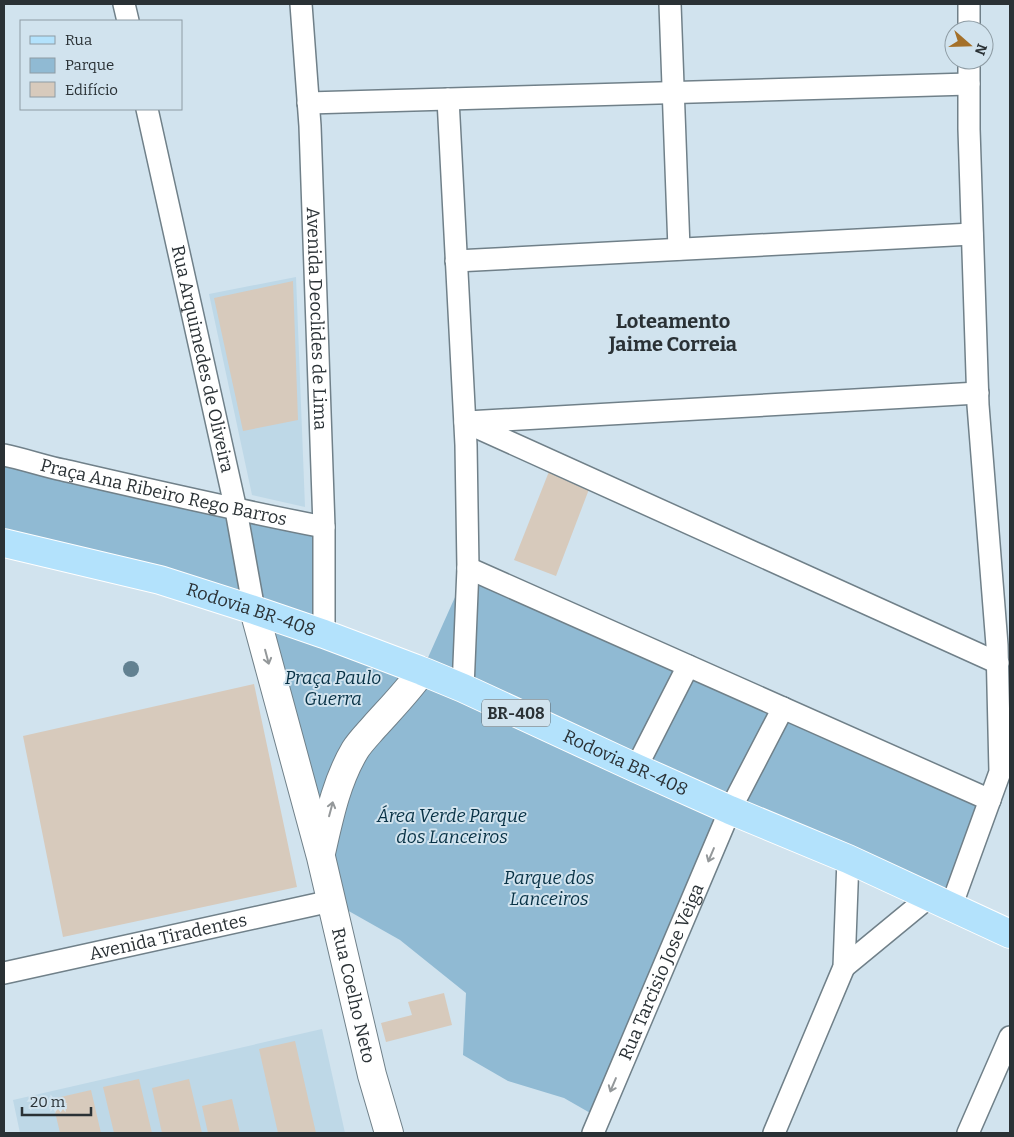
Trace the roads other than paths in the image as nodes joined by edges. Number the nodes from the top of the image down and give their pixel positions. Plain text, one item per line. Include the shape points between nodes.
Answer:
1 (124, 4) edge
2 (300, 4) edge
3 (670, 4) edge
4 (969, 4) edge
5 (128, 20) edge
6 (969, 20) edge
7 (969, 70) edge
8 (969, 84) junction
9 (672, 93) junction
10 (448, 99) junction
11 (308, 103) junction
12 (148, 110) edge
13 (972, 234) junction
14 (679, 249) junction
15 (456, 261) junction
16 (978, 393) junction
17 (465, 422) junction
18 (4, 455) edge
19 (236, 510) junction
20 (324, 527) junction
21 (4, 543) edge
22 (468, 568) junction
23 (254, 610) junction
24 (324, 634) junction
25 (998, 663) junction
26 (688, 666) junction
27 (422, 671) junction
28 (463, 688) junction
29 (783, 708) junction
30 (636, 768) junction
31 (990, 800) junction
32 (730, 810) junction
33 (321, 857) junction
34 (848, 860) junction
35 (331, 901) junction
36 (940, 902) junction
37 (1010, 934) edge
38 (844, 967) junction
39 (4, 973) edge
40 (1010, 1037) edge
41 (389, 1133) edge
42 (593, 1133) edge
43 (774, 1133) edge
44 (968, 1133) edge

1 - 5 street
2 - 11 street, Avenida Deoclides de Lima
3 - 9 street
4 - 6 street
7 - 8 street
8 - 9 street
8 - 13 street
9 - 10 street
9 - 14 street
10 - 11 street
10 - 15 street
11 - 20 street, Avenida Deoclides de Lima
12 - 19 street, Rua Arquimedes de Oliveira
13 - 14 street
13 - 16 street
14 - 15 street
15 - 17 street
16 - 17 street
16 - 25 street
17 - 22 street
17 - 25 street
18 - 19 street, Praça Ana Ribeiro Rego Barros
19 - 20 street, Praça Ana Ribeiro Rego Barros
19 - 23 street, Rua Arquimedes de Oliveira
20 - 24 street, Avenida Deoclides de Lima
21 - 23 main road, Rodovia BR-408 / BR-408 via 160,580
22 - 26 street
22 - 28 street
23 - 24 main road, Rodovia BR-408 / BR-408
23 -> 33 street, Rua Coelho Neto
24 - 27 main road, Rodovia BR-408 / BR-408
25 - 31 street via 1000,772
26 - 29 street
26 - 30 street
27 - 28 main road, Rodovia BR-408 / BR-408
33 -> 27 street, Rua Coelho Neto via 331,807 355,749
28 - 30 main road, Rodovia BR-408 / BR-408
29 - 31 street
29 - 32 street, Rua Tarcisio Jose Veiga
30 - 32 main road, Rodovia BR-408 / BR-408
31 - 36 street
32 - 34 main road, Rodovia BR-408 / BR-408
32 -> 42 street, Rua Tarcisio Jose Veiga
33 - 35 street, Rua Coelho Neto
34 - 36 main road, Rodovia BR-408 / BR-408
34 - 38 street
35 - 39 street, Avenida Tiradentes
35 - 41 street, Rua Coelho Neto via 372,1076
36 - 37 main road, Rodovia BR-408 / BR-408
36 - 38 street
38 - 43 street
40 - 44 street

